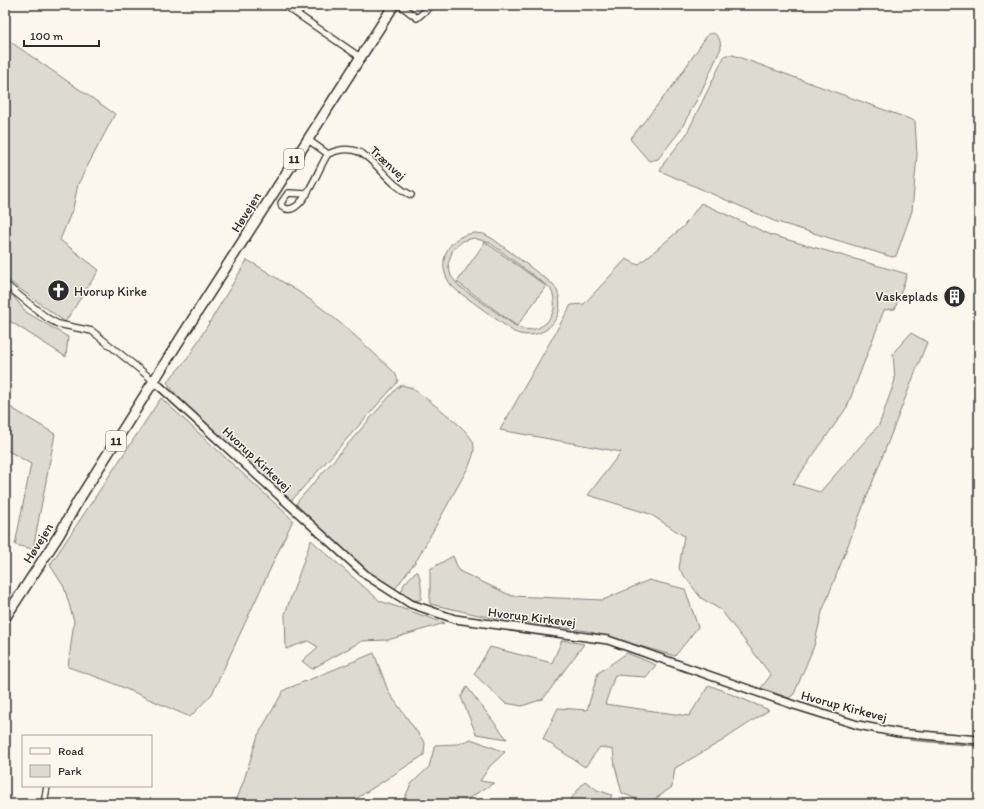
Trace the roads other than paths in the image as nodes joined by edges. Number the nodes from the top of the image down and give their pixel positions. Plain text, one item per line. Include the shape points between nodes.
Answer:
1 (284, 5) edge
2 (394, 5) edge
3 (400, 5) edge
4 (432, 5) edge
5 (360, 57) junction
6 (307, 139) junction
7 (328, 154) junction
8 (307, 194) dead end
9 (411, 195) dead end
10 (5, 284) edge
11 (154, 381) junction
12 (78, 501) junction
13 (5, 609) edge
14 (5, 618) edge
15 (979, 740) edge
16 (47, 787) edge
17 (44, 804) edge

1 - 5 street
2 - 5 main road, Høvejen / 11
3 - 4 street via 418,18
5 - 6 main road, Høvejen / 11
6 - 7 street
6 - 11 main road, Høvejen / 11
7 - 8 street
7 - 9 street, Trænvej via 352,148 359,151 390,181
10 - 11 street via 58,324 92,331
11 - 12 main road, Høvejen / 11
11 - 15 street, Hvorup Kirkevej via 366,575 411,604 455,619 608,640 858,725 899,733
12 - 13 main road, Høvejen / 11
12 - 14 main road, Høvejen / 11
16 - 17 street

